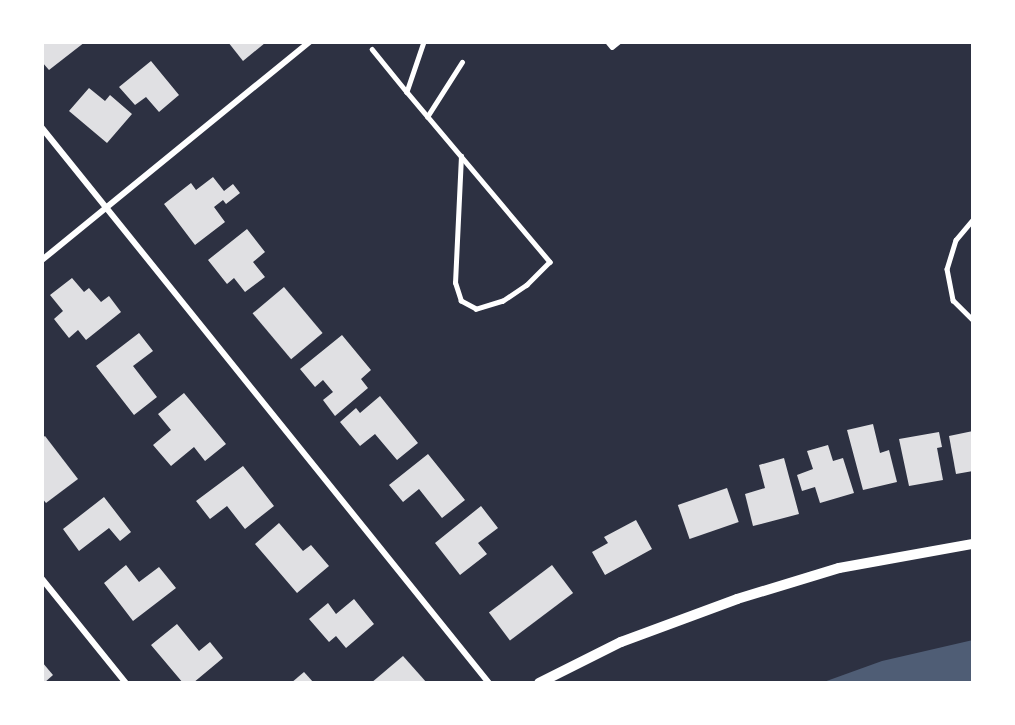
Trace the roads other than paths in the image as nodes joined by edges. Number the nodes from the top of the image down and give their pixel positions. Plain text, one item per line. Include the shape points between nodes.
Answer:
1 (309, 42) edge
2 (424, 42) edge
3 (608, 42) edge
4 (618, 42) edge
5 (372, 49) dead end
6 (462, 62) dead end
7 (407, 92) junction
8 (428, 117) junction
9 (42, 128) edge
10 (461, 156) junction
11 (107, 208) junction
12 (973, 220) edge
13 (42, 260) edge
14 (973, 320) edge
15 (973, 544) edge
16 (42, 579) edge
17 (126, 683) edge
18 (489, 683) edge
19 (539, 683) edge

1 - 11 street
2 - 7 lane
3 - 4 lane via 612,47
5 - 7 lane
6 - 8 lane
7 - 8 lane
8 - 10 lane
9 - 11 street
10 - 10 lane via 550,262 527,285 503,301 476,309 461,301 455,283
11 - 13 street
11 - 18 street
12 - 14 lane via 956,240 947,269 953,300
15 - 19 street via 839,568 737,599 621,642
16 - 17 street

